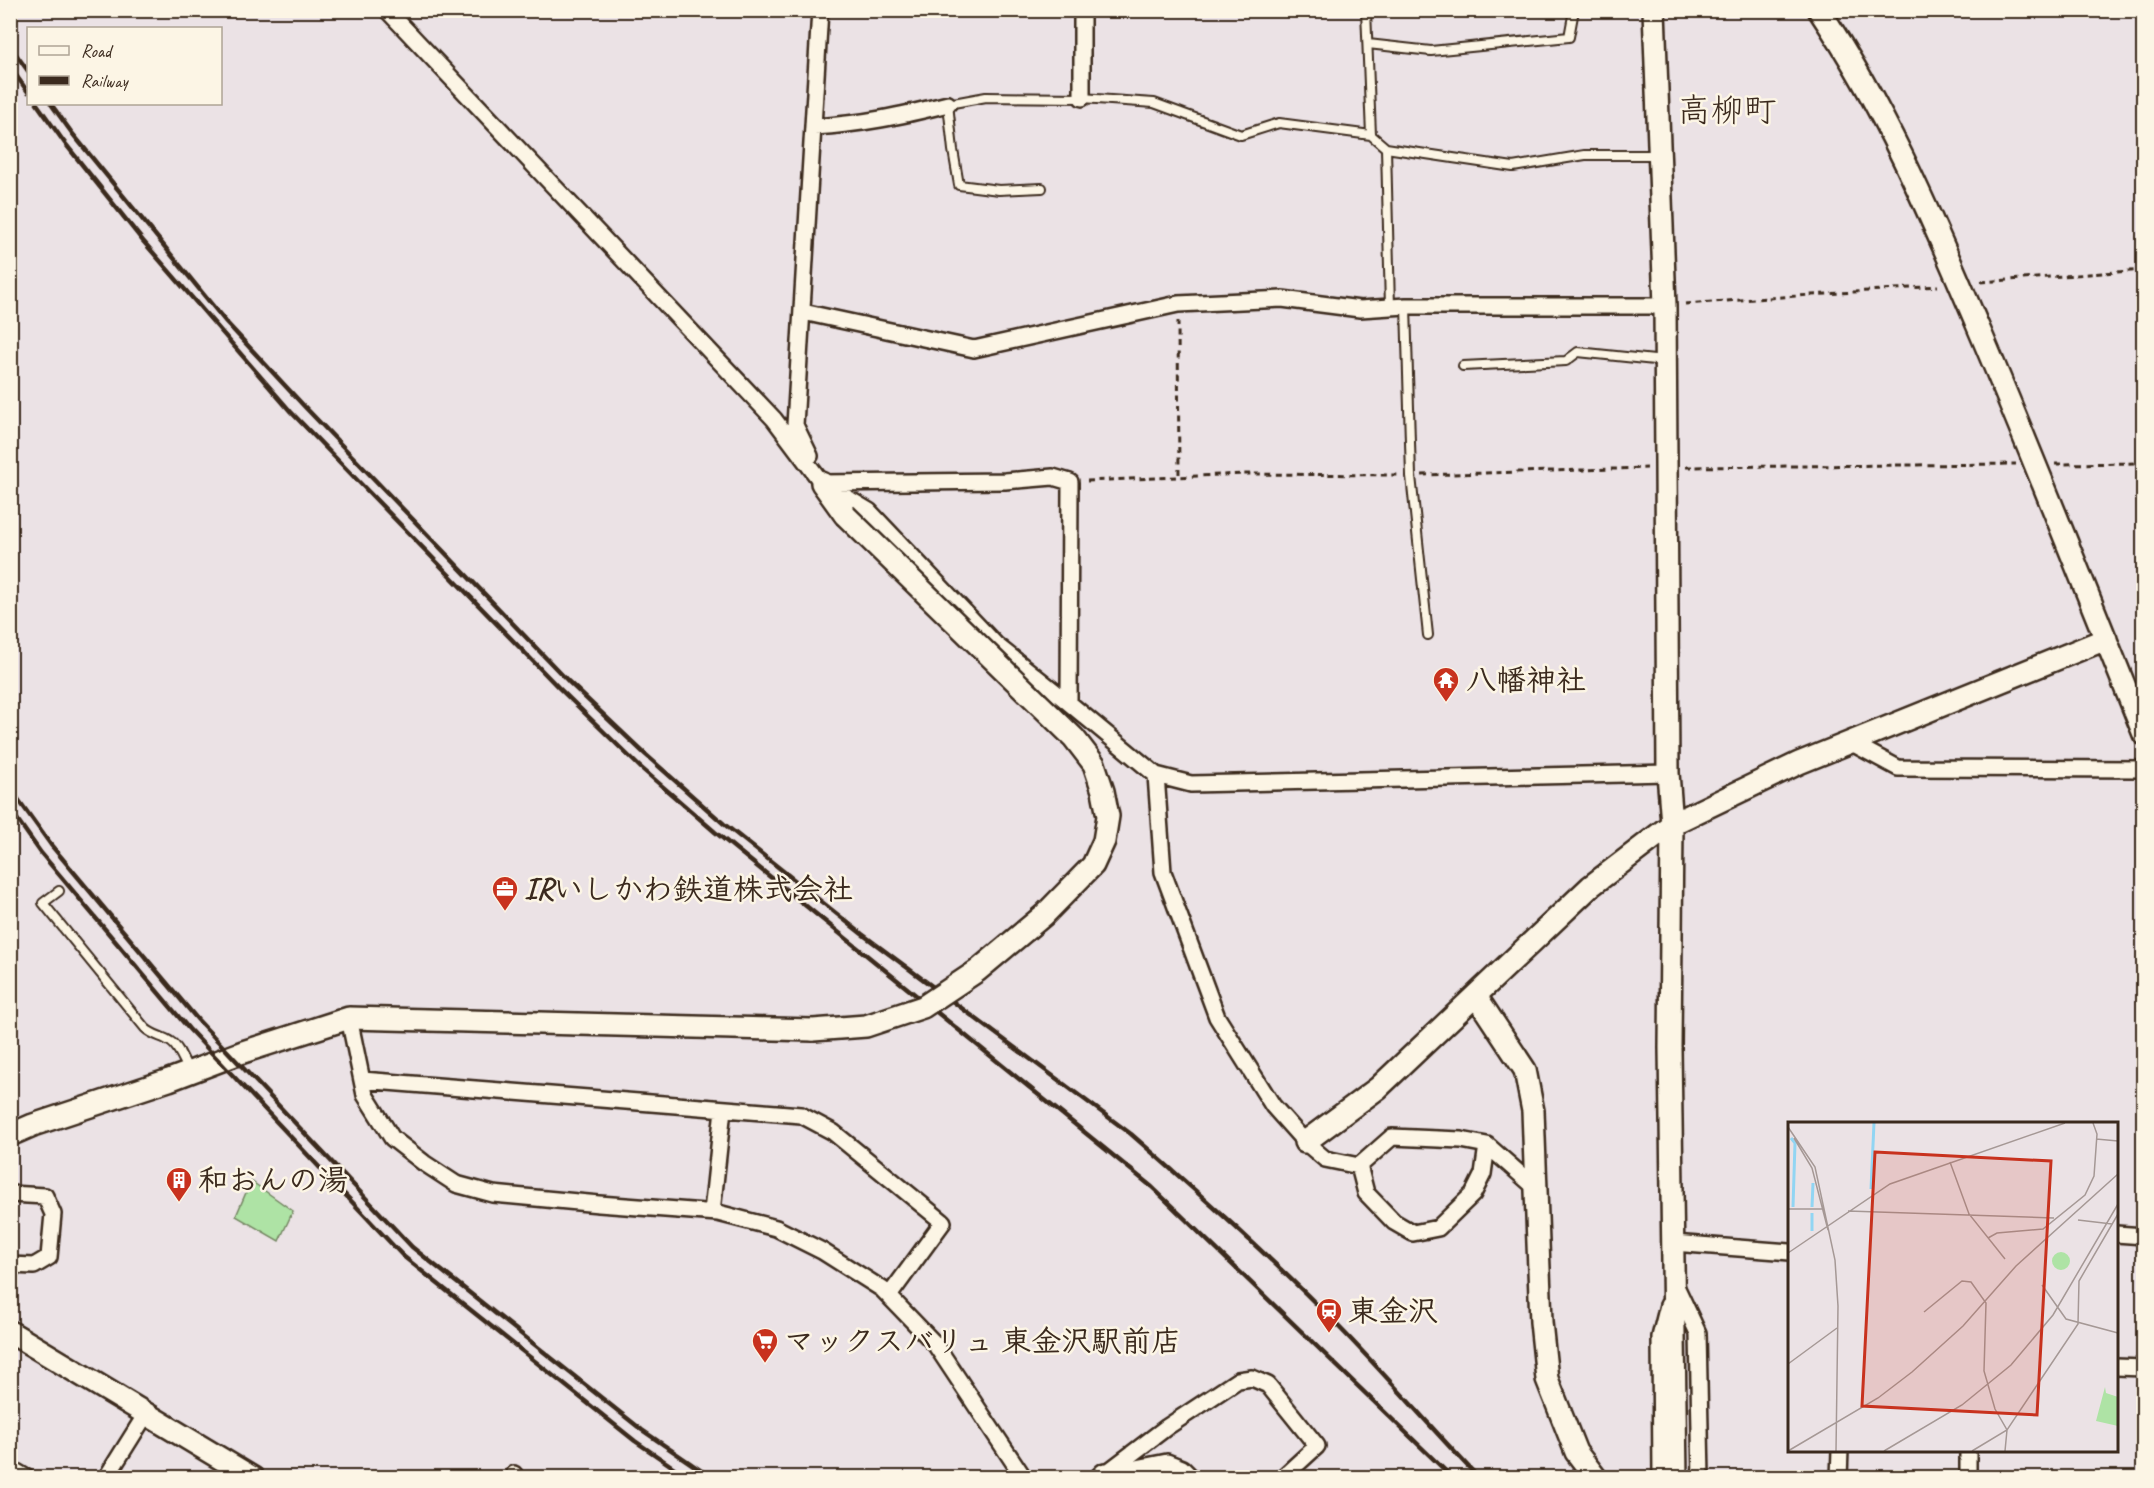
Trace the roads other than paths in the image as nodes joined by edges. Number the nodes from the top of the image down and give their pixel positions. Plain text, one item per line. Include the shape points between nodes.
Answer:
1 (387, 10) edge
2 (820, 10) edge
3 (1082, 10) edge
4 (1366, 10) edge
5 (1574, 10) edge
6 (1654, 10) edge
7 (1819, 10) edge
8 (1368, 44) junction
9 (1082, 98) junction
10 (948, 104) junction
11 (814, 127) junction
12 (1371, 135) junction
13 (1386, 148) junction
14 (1659, 154) junction
15 (1042, 188) dead end
16 (1406, 306) junction
17 (1665, 306) junction
18 (1390, 307) junction
19 (803, 312) junction
20 (1665, 361) junction
21 (1463, 366) dead end
22 (822, 483) junction
23 (1428, 635) dead end
24 (2106, 639) junction
25 (1069, 703) junction
26 (2144, 734) edge
27 (1850, 742) junction
28 (2144, 769) edge
29 (1668, 773) junction
30 (1156, 775) junction
31 (1671, 825) junction
32 (59, 891) dead end
33 (1476, 996) junction
34 (349, 1018) junction
35 (189, 1072) junction
36 (362, 1080) junction
37 (723, 1109) junction
38 (10, 1136) edge
39 (1305, 1142) junction
40 (1487, 1145) junction
41 (1359, 1166) junction
42 (1536, 1188) junction
43 (10, 1194) edge
44 (712, 1212) junction
45 (2118, 1234) edge
46 (2144, 1236) edge
47 (1673, 1244) junction
48 (1788, 1252) edge
49 (10, 1265) edge
50 (1674, 1282) junction
51 (889, 1296) junction
52 (10, 1332) edge
53 (2118, 1367) edge
54 (2144, 1368) edge
55 (146, 1414) junction
56 (1840, 1452) edge
57 (1968, 1452) edge
58 (10, 1468) edge
59 (1103, 1476) edge
60 (27, 1478) edge
61 (106, 1478) edge
62 (253, 1478) edge
63 (1024, 1478) edge
64 (1192, 1478) edge
65 (1282, 1478) edge
66 (1596, 1478) edge
67 (1661, 1478) edge
68 (1676, 1478) edge
69 (1701, 1478) edge
70 (1839, 1478) edge
71 (1968, 1478) edge

1 - 22 street via 774,419
2 - 11 street
3 - 9 street
4 - 8 lane
5 - 8 lane via 1569,37 1431,51
6 - 14 street
7 - 24 street via 1894,137 1929,210
8 - 12 lane
9 - 10 lane via 987,97
9 - 12 lane via 1154,103 1241,135 1279,123
10 - 11 street via 858,124
10 - 15 lane via 959,185 999,190
11 - 19 street
12 - 13 lane
13 - 14 lane via 1513,167 1585,155
13 - 18 lane
14 - 17 street
16 - 17 street
16 - 18 street
16 - 23 lane via 1411,476
17 - 20 street
18 - 19 street via 1360,309 1282,299 1178,304 974,349
19 - 22 street via 795,425
20 - 21 lane via 1578,352 1566,361
20 - 29 street
22 - 25 street via 869,511 995,644
22 - 25 street via 1053,477 1070,482
22 - 34 street, bridge via 845,515 1074,738 1094,764 1108,816 1104,841 1093,865 1044,915 977,971 923,1007 866,1026 813,1030
24 - 26 street
24 - 27 street
25 - 30 street
27 - 28 street via 1898,768
27 - 31 street
29 - 30 street via 1191,784
29 - 31 street
30 - 39 street via 1163,872 1217,1017 1273,1106
31 - 33 street via 1591,886
31 - 47 street
32 - 35 lane via 43,903 145,1028 175,1045
33 - 39 street via 1378,1088
33 - 42 street via 1525,1070 1533,1111
34 - 35 street
34 - 36 street
35 - 38 street
36 - 37 street
36 - 44 street via 366,1095 392,1138 423,1164 456,1184 493,1194
37 - 44 street
37 - 51 street via 801,1115 833,1131 943,1222
39 - 41 street via 1325,1159
40 - 41 street via 1392,1137
40 - 41 street via 1483,1174 1473,1194 1438,1228 1413,1233 1394,1222 1366,1193
40 - 42 street
42 - 66 street via 1547,1379 1576,1452
43 - 49 street via 45,1196 53,1214 49,1257 34,1266
44 - 51 street via 776,1228 822,1251
45 - 46 street
47 - 48 street
47 - 50 street
50 - 67 street via 1660,1337
50 - 68 street
50 - 69 street via 1698,1333
51 - 63 street via 935,1344
52 - 55 street
53 - 54 street
55 - 61 street
55 - 62 street
56 - 70 street
57 - 71 street
58 - 60 street
59 - 64 street via 1167,1462 1182,1468
59 - 65 street via 1238,1380 1252,1378 1268,1385 1317,1446

